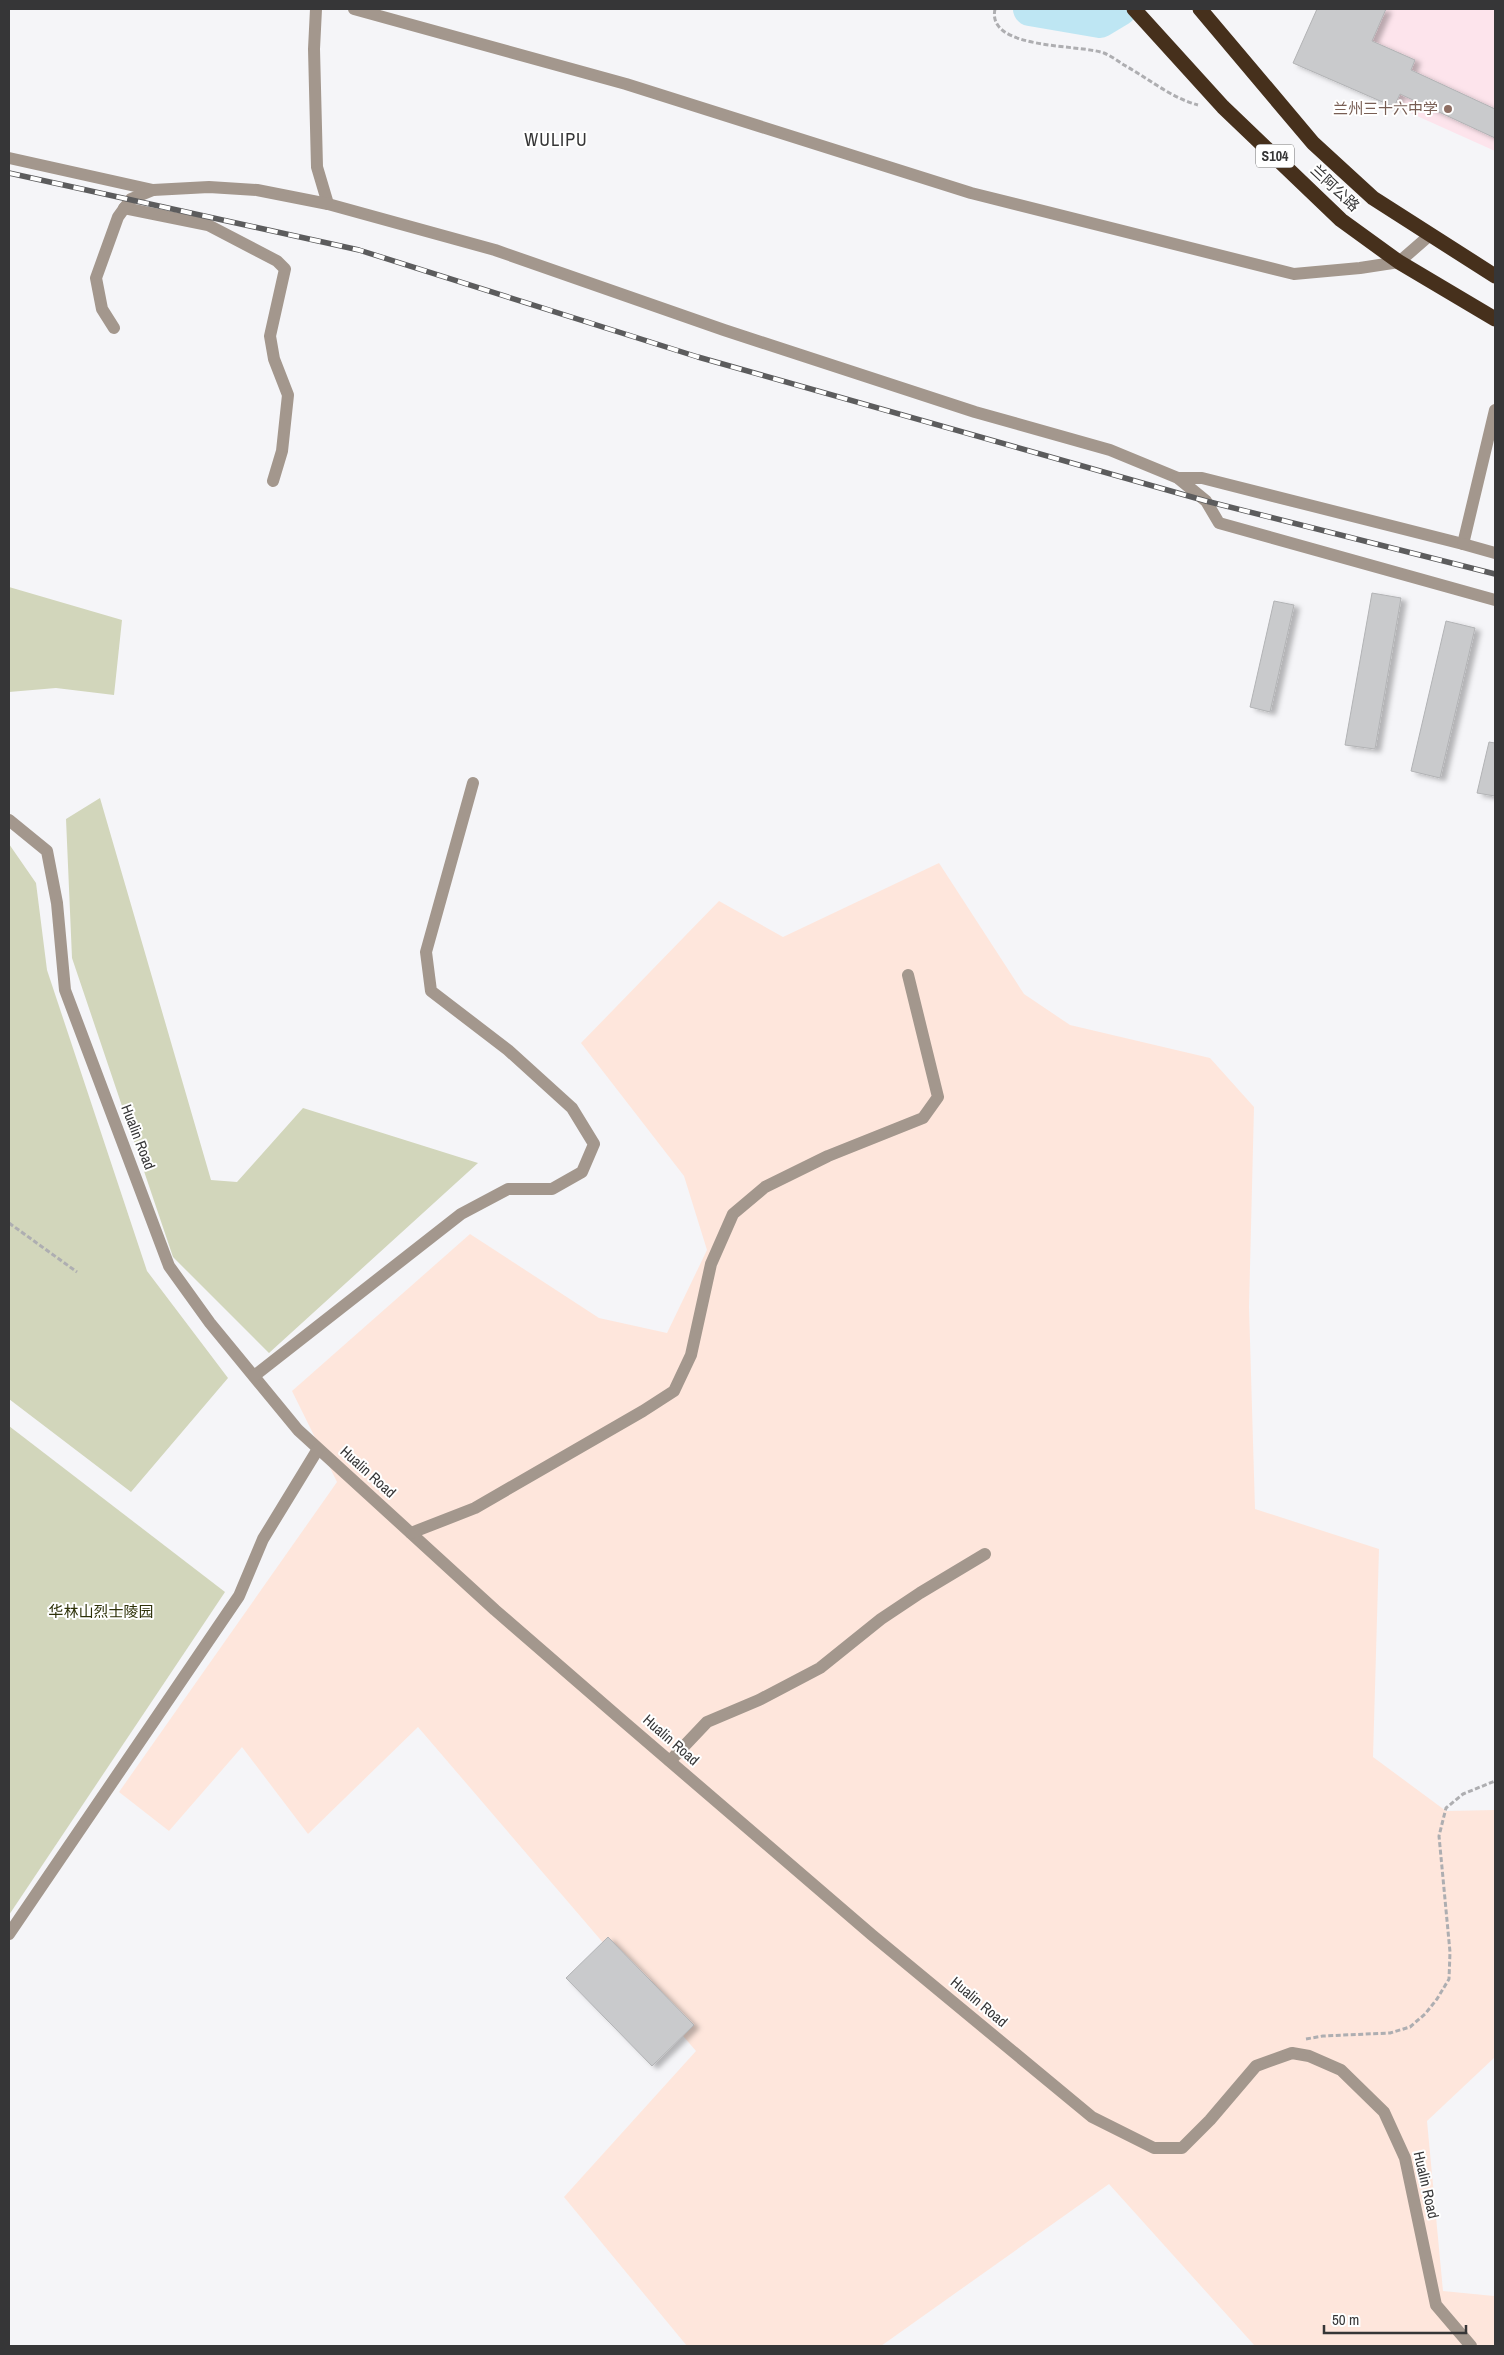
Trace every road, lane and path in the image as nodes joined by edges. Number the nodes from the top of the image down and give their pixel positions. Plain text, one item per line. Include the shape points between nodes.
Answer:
1 (316, 9) edge
2 (354, 9) edge
3 (995, 9) edge
4 (1134, 9) edge
5 (1200, 9) edge
6 (1223, 106) junction
7 (9, 158) edge
8 (153, 190) junction
9 (328, 204) junction
10 (124, 208) junction
11 (1430, 234) junction
12 (1399, 262) junction
13 (1495, 276) edge
14 (1495, 319) edge
15 (114, 328) dead end
16 (1495, 410) edge
17 (1178, 478) junction
18 (272, 481) dead end
19 (1464, 544) junction
20 (1495, 553) edge
21 (1495, 600) edge
22 (473, 783) dead end
23 (9, 820) edge
24 (908, 975) dead end
25 (9, 1223) edge
26 (77, 1272) dead end
27 (254, 1376) junction
28 (318, 1449) junction
29 (411, 1534) junction
30 (985, 1554) dead end
31 (670, 1761) junction
32 (1495, 1782) edge
33 (9, 1934) edge
34 (1292, 2053) junction
35 (1471, 2346) edge

1 - 9 street via 317,167
2 - 12 street via 626,84 972,193 1250,264 1294,274
3 - 6 path via 993,17 999,29 1010,35 1104,53 1179,98 1197,104
4 - 6 highway, 兰阿公路 / S104
5 - 11 highway, 兰阿公路 / S104 via 1313,143 1373,198
6 - 12 highway, 兰阿公路 / S104 via 1341,220
7 - 8 street
8 - 9 street via 209,186 257,190
8 - 10 street via 131,198
9 - 17 street via 495,250 966,409 1110,450
10 - 15 street via 96,278 102,308
10 - 18 street via 208,225 277,261 285,269 270,336 274,359 288,395 282,451
11 - 12 street
11 - 13 highway, 兰阿公路 / S104
12 - 14 highway, 兰阿公路 / S104
16 - 19 street
17 - 19 street via 1202,478
17 - 21 street via 1206,501 1219,524
19 - 20 street
22 - 27 street via 426,952 431,991 508,1050 572,1108 594,1144 582,1172 552,1189 508,1189 462,1214
23 - 27 street, Hualin Road via 47,851 57,903 65,990 169,1266
24 - 29 street via 938,1097 923,1118 828,1156 765,1187 733,1214 711,1264 691,1355 674,1391 475,1508
25 - 26 path
27 - 28 street, Hualin Road via 298,1430
28 - 29 street, Hualin Road
28 - 33 street via 263,1539 239,1596
29 - 31 street, Hualin Road
30 - 31 street via 881,1619 820,1668 759,1700 707,1722
31 - 34 street, Hualin Road via 872,1935 1092,2117 1154,2148 1182,2148 1256,2066
32 - 34 path via 1463,1794 1446,1808 1439,1836 1449,1943 1449,1979 1437,1999 1410,2027 1390,2033 1305,2039
34 - 35 street, Hualin Road via 1309,2056 1341,2070 1384,2112 1405,2158 1436,2305

